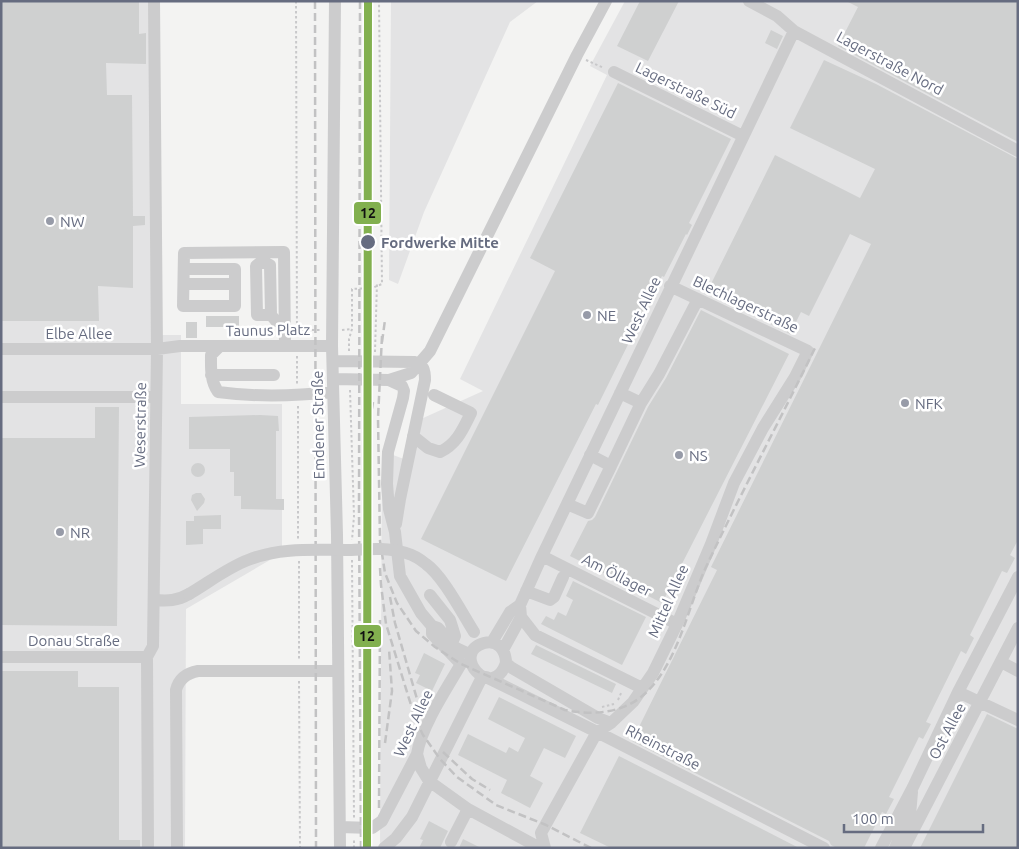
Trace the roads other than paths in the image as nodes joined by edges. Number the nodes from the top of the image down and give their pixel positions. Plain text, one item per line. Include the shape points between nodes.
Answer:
1 (154, 1) edge
2 (335, 1) edge
3 (606, 1) edge
4 (749, 1) edge
5 (794, 31) junction
6 (614, 72) road end
7 (743, 136) junction
8 (1018, 151) edge
9 (184, 270) junction
10 (184, 284) junction
11 (235, 284) junction
12 (670, 286) junction
13 (698, 299) junction
14 (271, 315) dead end
15 (284, 322) junction
16 (191, 346) junction
17 (220, 346) junction
18 (291, 346) junction
19 (332, 346) junction
20 (1, 349) edge
21 (156, 349) junction
22 (808, 351) joint
23 (332, 361) junction
24 (420, 364) junction
25 (211, 371) junction
26 (274, 375) dead end
27 (389, 380) junction
28 (333, 386) junction
29 (620, 393) junction
30 (434, 395) dead end
31 (1, 397) edge
32 (156, 397) junction
33 (641, 403) junction
34 (413, 436) junction
35 (590, 455) junction
36 (611, 466) junction
37 (567, 504) junction
38 (395, 532) junction
39 (542, 556) junction
40 (563, 577) dead end
41 (1018, 577) edge
42 (526, 591) junction
43 (430, 595) dead end
44 (154, 600) junction
45 (521, 611) junction
46 (678, 624) junction
47 (432, 626) junction
48 (1018, 628) edge
49 (452, 643) junction
50 (486, 643) junction
51 (503, 650) junction
52 (1, 657) edge
53 (147, 657) junction
54 (468, 661) junction
55 (1001, 662) junction
56 (506, 663) junction
57 (338, 671) junction
58 (1018, 671) edge
59 (484, 677) junction
60 (642, 688) junction
61 (958, 692) junction
62 (980, 703) junction
63 (1018, 720) edge
64 (611, 723) junction
65 (597, 732) junction
66 (417, 754) junction
67 (429, 781) junction
68 (913, 787) junction
69 (931, 797) junction
70 (468, 808) junction
71 (382, 821) junction
72 (340, 827) junction
73 (396, 838) junction
74 (450, 846) edge
75 (148, 848) edge
76 (177, 848) edge
77 (340, 848) edge
78 (384, 848) edge
79 (540, 848) edge
80 (545, 848) edge
81 (824, 848) edge
82 (881, 848) edge
83 (895, 848) edge
84 (904, 848) edge

1 - 21 street, Weserstraße
2 - 19 street, Emdener Straße
3 - 24 street via 430,352
4 - 5 street, Lagerstraße Nord via 777,16
5 - 7 street, West Allee
5 - 8 street, Lagerstraße Nord
6 - 7 street, Lagerstraße Süd
7 - 12 street, West Allee
9 - 10 street
9 - 11 street via 235,270
9 - 15 street via 184,253 284,252
10 - 11 street
10 - 11 street via 183,306 236,306
12 - 13 street, Blechlagerstraße
12 - 29 street, West Allee
13 - 22 street, Blechlagerstraße
13 - 33 street
14 - 15 street via 276,321
15 - 18 street
16 - 17 street, Elbe Allee
16 - 21 street, Elbe Allee
16 - 25 street
17 - 18 street, Taunus Platz
17 - 25 street, Taunus Platz via 211,355
18 - 19 street, Taunus Platz
19 - 23 street, Emdener Straße
20 - 21 street, Elbe Allee
21 - 32 street, Weserstraße
22 - 46 street, Mittel Allee via 734,483
23 - 24 street
23 - 28 street, Emdener Straße
24 - 27 street via 411,373
24 - 34 street via 425,380
25 - 26 street
25 - 28 street via 218,392 233,394 298,395
27 - 28 street via 350,380
27 - 38 street via 398,383 404,391 388,452 389,509
28 - 57 street, Emdener Straße
29 - 33 street
29 - 35 street, West Allee
30 - 34 street via 471,413 460,435 440,452 428,448
31 - 32 street
32 - 44 street, Weserstraße
33 - 36 street
34 - 38 street
35 - 36 street
35 - 37 street, West Allee
36 - 37 street via 588,513
37 - 39 street, West Allee
38 - 47 street via 400,576
39 - 42 street, West Allee
39 - 46 street, Am Öllager
40 - 42 street via 550,600
41 - 61 street, Ost Allee
42 - 45 street, West Allee
43 - 49 street via 450,620 455,636
44 - 50 street, bridge via 180,599 248,560 275,552 395,551 428,565 440,578 474,632
44 - 53 street, Weserstraße via 153,646
45 - 50 street, West Allee via 510,612
45 - 51 street, West Allee
45 - 60 street via 535,635
46 - 60 street, Mittel Allee
47 - 49 street
47 - 54 street via 432,634
48 - 55 street, Ost Allee
49 - 54 street
50 - 51 street via 498,645
50 - 54 street via 475,649
51 - 56 street
52 - 53 street, Donau Straße
53 - 75 street, Weserstraße
54 - 59 street
54 - 66 street, West Allee via 426,727
55 - 58 street
55 - 62 street, Ost Allee
56 - 59 street via 497,676
56 - 64 street
57 - 72 street, Emdener Straße
57 - 76 street via 198,671 188,673 177,685
59 - 65 street, Rheinstraße
59 - 67 street
60 - 64 street, Mittel Allee via 633,702
61 - 62 street
61 - 68 street, Ost Allee
62 - 63 street
62 - 69 street, Ost Allee
64 - 65 street, Mittel Allee
65 - 80 street, Mittel Allee via 541,833
65 - 81 street, Rheinstraße
66 - 67 street
66 - 71 street, West Allee
67 - 70 street
67 - 73 street via 412,817
68 - 69 street
68 - 82 street, Ost Allee
68 - 83 street via 910,815
69 - 84 street, Ost Allee
70 - 74 street
70 - 79 street
71 - 72 street via 372,828
71 - 73 street
72 - 77 street, Emdener Straße
73 - 78 street

